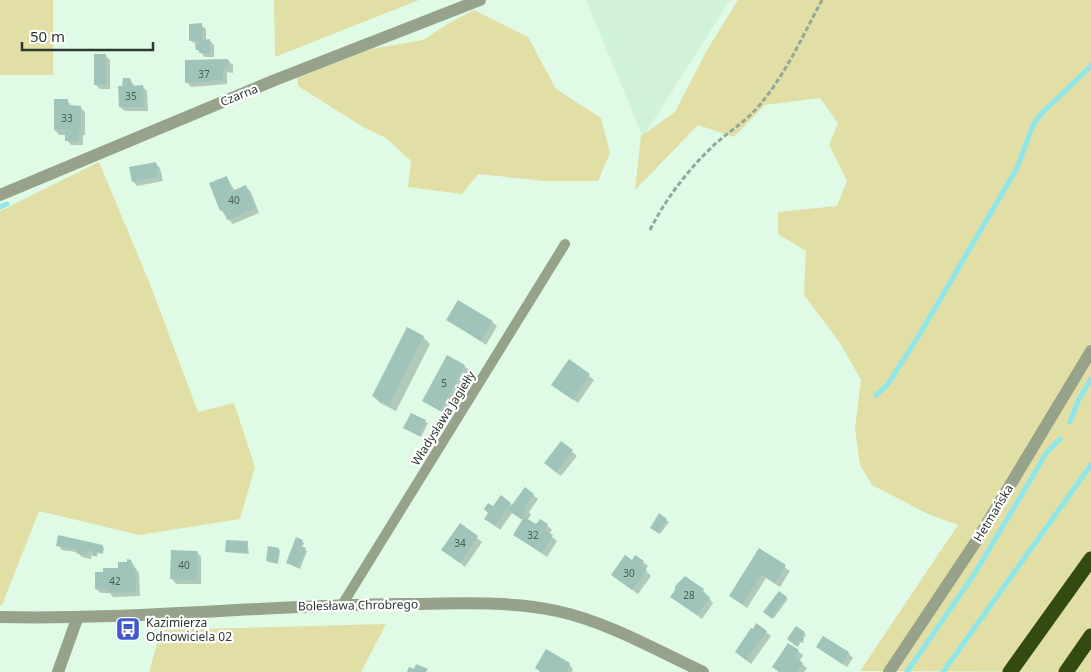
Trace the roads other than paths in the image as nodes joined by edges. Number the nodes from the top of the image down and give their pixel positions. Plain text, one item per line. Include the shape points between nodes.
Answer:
1 (480, 0) edge
2 (0, 195) edge
3 (565, 244) dead end
4 (1091, 351) edge
5 (1091, 560) edge
6 (342, 605) junction
7 (0, 617) edge
8 (77, 619) junction
9 (1091, 636) edge
10 (58, 672) edge
11 (703, 672) edge
12 (889, 672) edge
13 (1010, 672) edge
14 (1066, 672) edge

1 - 2 street, Czarna via 275,80
3 - 6 lane, Władysława Jagiełły
4 - 12 street, Hetmańska via 977,540
5 - 13 highway
6 - 8 street, Bolesława Chrobrego
6 - 11 street, Bolesława Chrobrego via 488,604 560,612 607,627
7 - 8 street, Bolesława Chrobrego
8 - 10 street
9 - 14 highway

